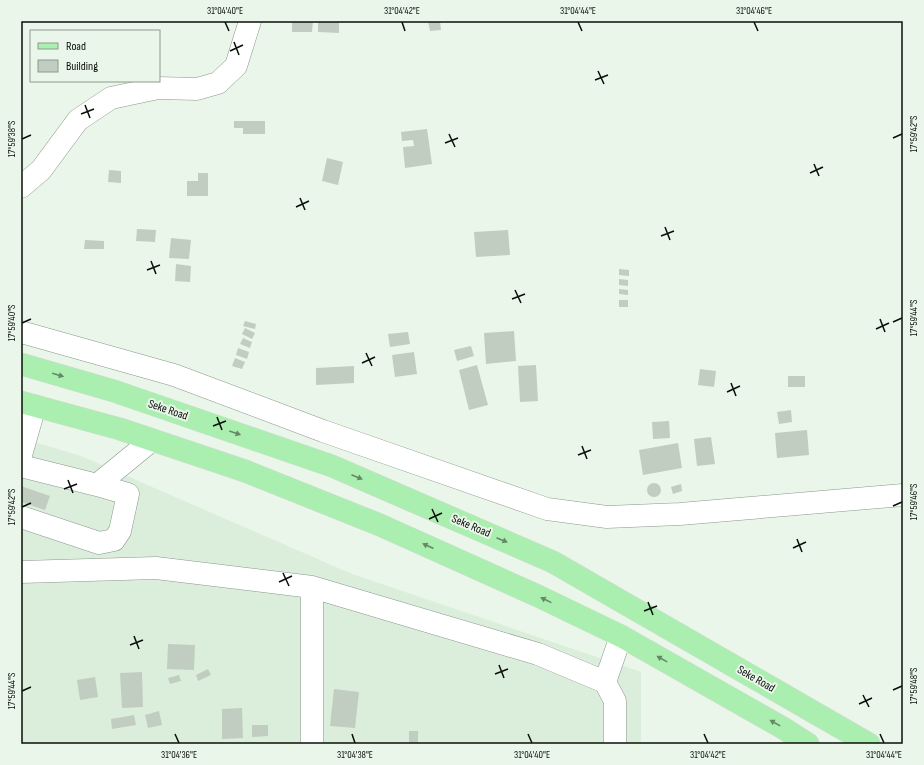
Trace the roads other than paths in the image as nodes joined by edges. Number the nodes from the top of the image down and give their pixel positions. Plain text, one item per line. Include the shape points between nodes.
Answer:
1 (250, 21) edge
2 (21, 187) edge
3 (21, 332) edge
4 (21, 364) edge
5 (28, 404) edge
6 (152, 440) junction
7 (21, 455) edge
8 (21, 466) edge
9 (96, 485) junction
10 (903, 495) edge
11 (21, 517) edge
12 (21, 572) edge
13 (312, 587) junction
14 (621, 636) junction
15 (604, 682) junction
16 (312, 744) edge
17 (614, 744) edge
18 (808, 744) edge
19 (869, 744) edge

1 - 2 street via 236,66 218,83 197,89 158,88 111,98 78,120 41,170
3 - 10 street via 174,375 323,431 548,509 607,517 680,514
4 -> 19 main road, Seke Road via 114,391 332,466 553,562
5 - 6 main road
5 - 7 street
6 - 9 street
14 -> 6 main road via 380,525 245,471
8 - 9 street
9 - 11 street via 128,494 120,531 114,540 99,543
12 - 13 street via 156,568
13 - 15 street via 538,654
13 - 16 street
14 - 15 street
18 -> 14 main road
15 - 17 street via 615,701

